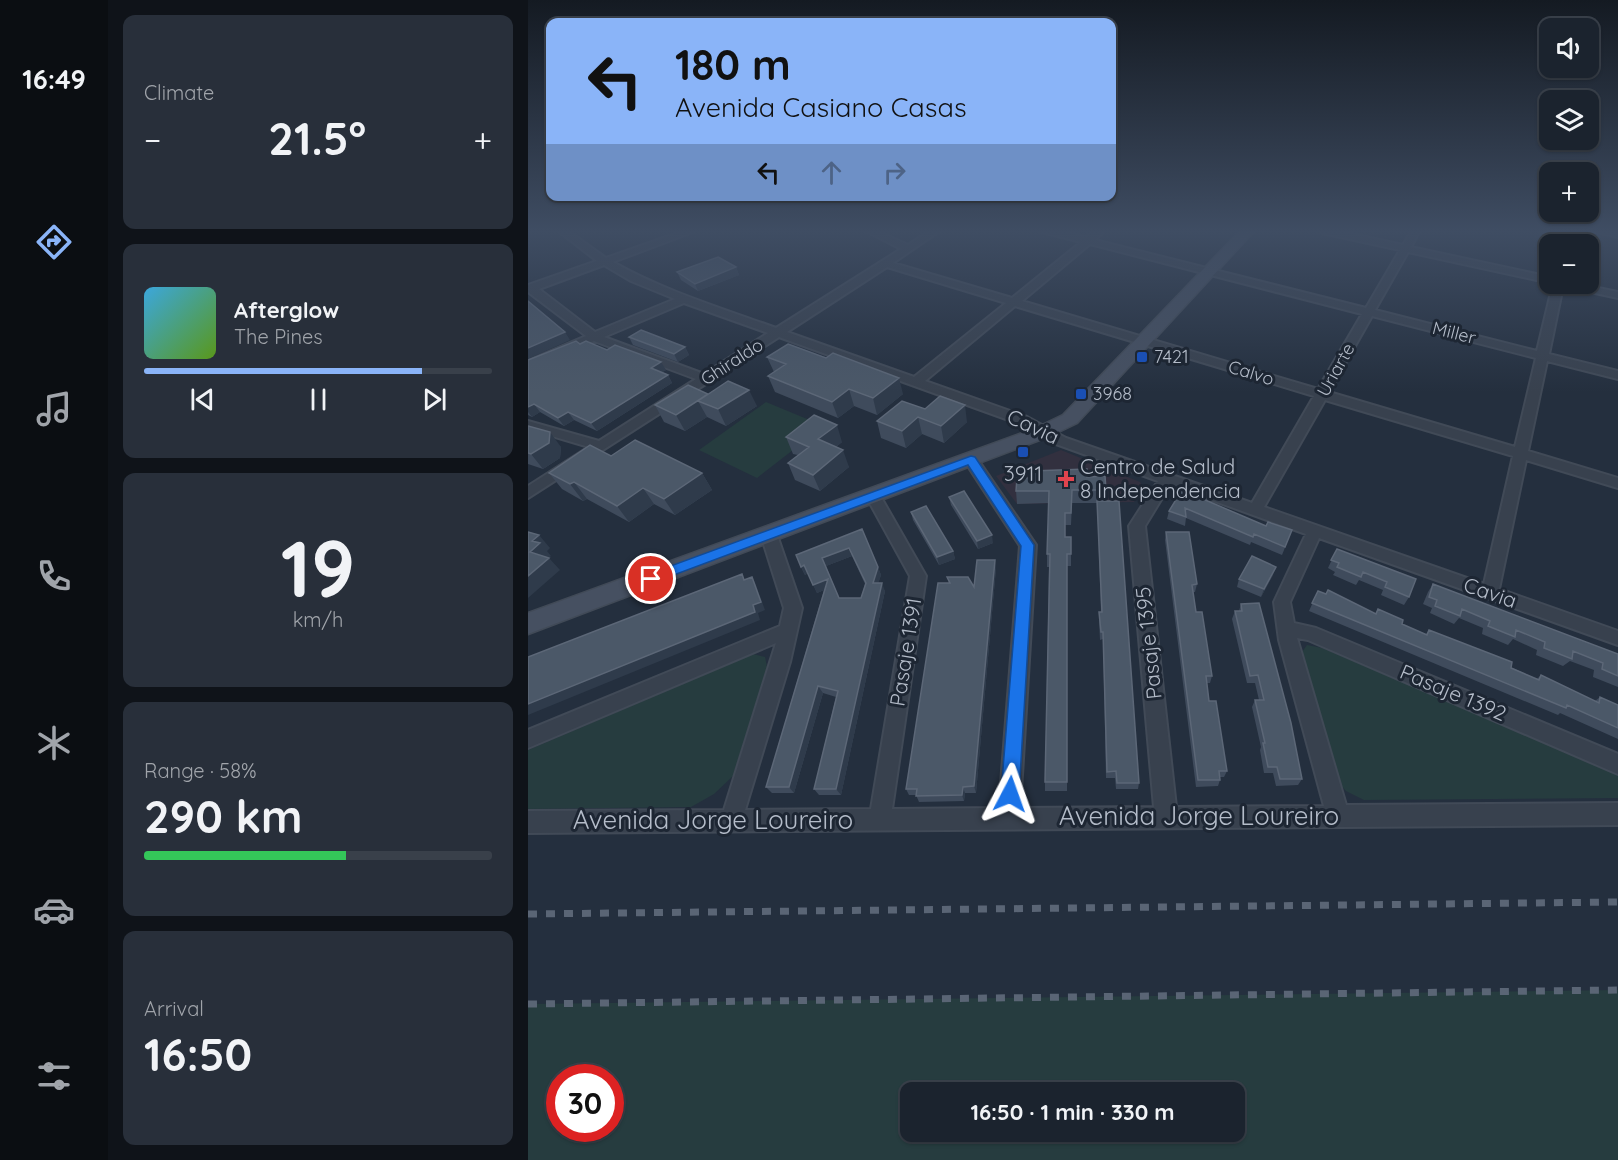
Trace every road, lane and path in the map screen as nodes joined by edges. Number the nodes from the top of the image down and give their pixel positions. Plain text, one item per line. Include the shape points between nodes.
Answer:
1 (647, 284) edge
2 (852, 284) edge
3 (954, 284) edge
4 (1035, 284) edge
5 (1197, 284) edge
6 (1262, 284) edge
7 (1384, 284) edge
8 (530, 289) edge
9 (1599, 291) edge
10 (1556, 294) edge
11 (1618, 295) edge
12 (684, 299) junction
13 (1013, 302) junction
14 (1369, 311) junction
15 (777, 333) junction
16 (594, 337) junction
17 (1143, 341) junction
18 (1542, 356) junction
19 (528, 365) edge
20 (1618, 375) edge
21 (706, 379) junction
22 (916, 382) junction
23 (1323, 395) junction
24 (528, 425) edge
25 (1043, 432) junction
26 (602, 446) junction
27 (1520, 454) junction
28 (971, 459) junction
29 (1167, 478) junction
30 (1618, 483) edge
31 (528, 494) edge
32 (873, 496) junction
33 (1256, 510) junction
34 (1315, 531) junction
35 (769, 535) junction
36 (1490, 593) junction
37 (528, 624) edge
38 (1286, 629) junction
39 (789, 630) junction
40 (1618, 638) edge
41 (528, 739) edge
42 (1618, 764) edge
43 (1618, 814) edge
44 (1338, 816) junction
45 (1009, 817) junction
46 (1166, 817) junction
47 (880, 819) junction
48 (731, 821) junction
49 (528, 822) edge

1 - 12 street, Cavia
2 - 15 street, Ghiraldo
3 - 13 street, Calvo
4 - 13 street
5 - 17 main road
6 - 14 street, Miller
7 - 14 street, Uriarte
8 - 16 street
9 - 11 street
10 - 18 street
12 - 15 street, Cavia
12 - 16 street
13 - 17 street, Calvo
13 - 22 street
14 - 18 street, Miller
14 - 23 street, Uriarte
15 - 21 street, Ghiraldo
15 - 22 street, Cavia
16 - 19 street
16 - 21 street
17 - 23 street, Calvo
17 - 25 main road via 1071,419
18 - 20 street, Miller
18 - 27 street
21 - 26 street, Ghiraldo
22 - 25 street, Cavia via 1022,420
23 - 27 street, Calvo
23 - 33 street, Uriarte
24 - 26 street
25 - 28 main road
25 - 29 street, Cavia
26 - 31 street, Ghiraldo
27 - 30 street, Calvo
27 - 36 street
28 - 32 main road
28 - 45 street via 1028,545
29 - 33 street, Cavia
29 - 46 street, Pasaje 1395 via 1137,526
32 - 35 main road
32 - 47 street, Pasaje 1391 via 918,576
33 - 34 street, Cavia
34 - 36 street, Cavia
34 - 38 street via 1282,603
35 - 37 main road
35 - 39 street via 793,608
36 - 40 street, Cavia
38 - 42 street, Pasaje 1392 via 1310,633
38 - 44 street
39 - 41 street
39 - 48 street
43 - 44 street, Avenida Jorge Loureiro
44 - 46 street, Avenida Jorge Loureiro
45 - 46 street, Avenida Jorge Loureiro
45 - 47 street, Avenida Jorge Loureiro
47 - 48 street, Avenida Jorge Loureiro
48 - 49 street, Avenida Jorge Loureiro

